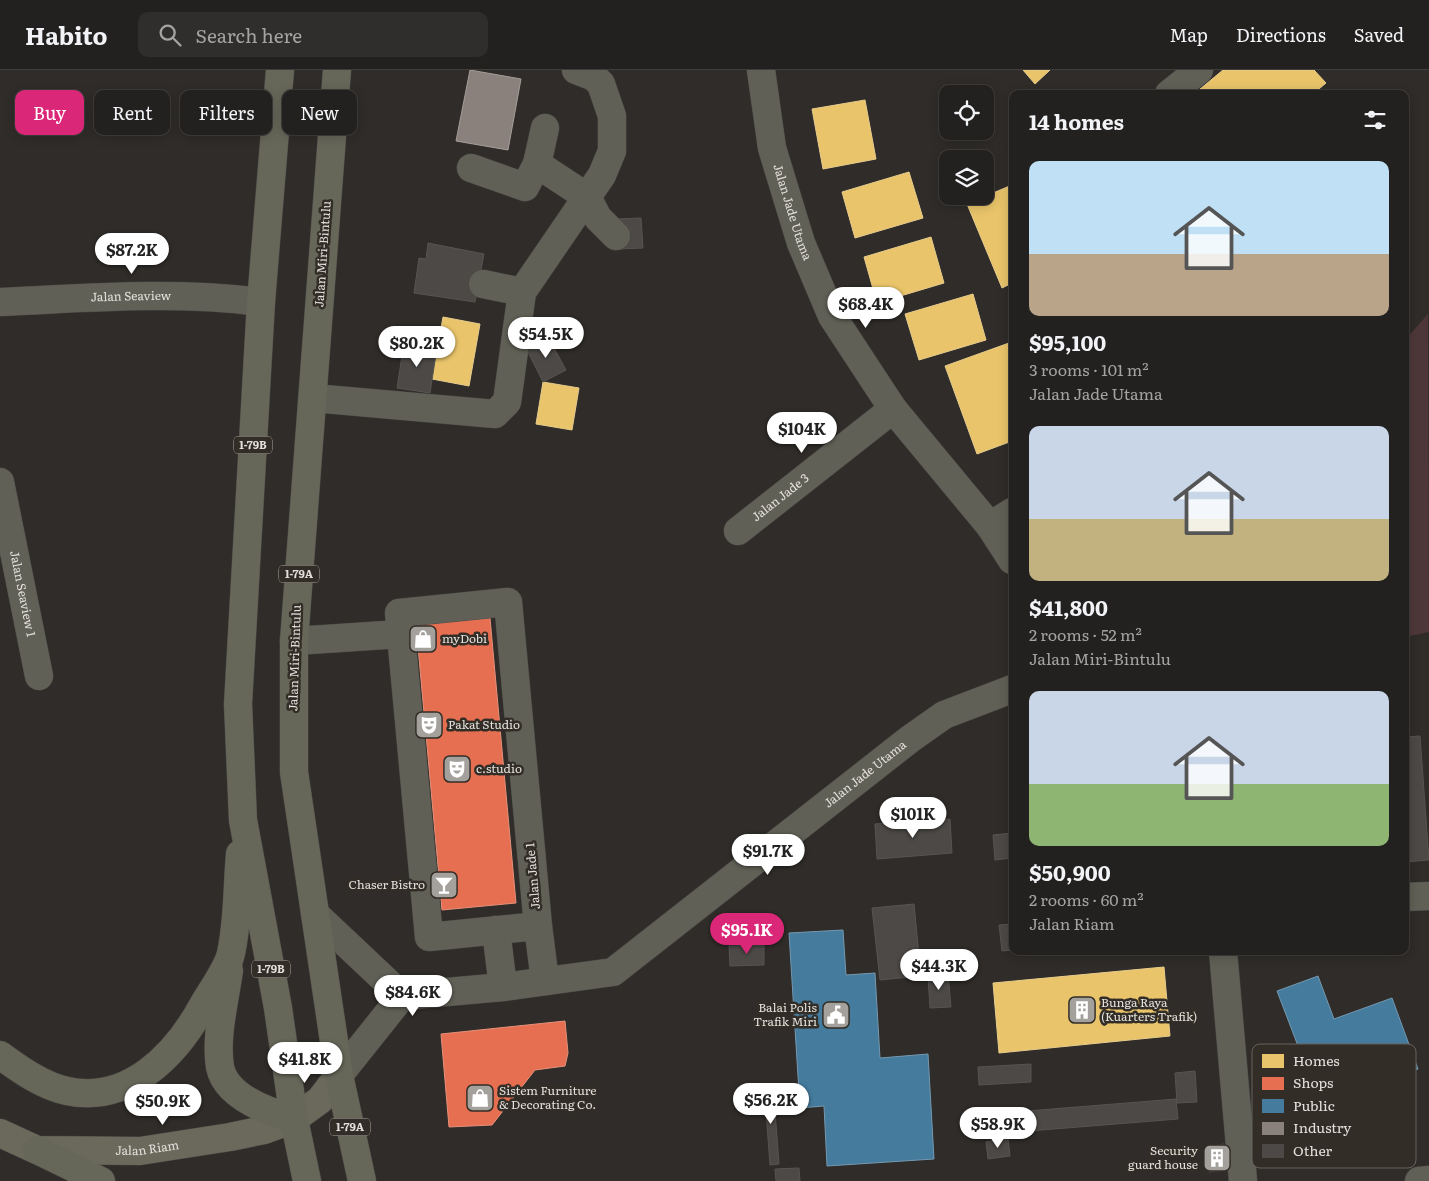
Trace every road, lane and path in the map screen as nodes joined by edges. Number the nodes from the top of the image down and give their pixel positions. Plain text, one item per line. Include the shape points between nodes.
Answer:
1 (280, 70) edge
2 (337, 70) edge
3 (576, 70) edge
4 (761, 70) edge
5 (1199, 70) edge
6 (1174, 90) edge
7 (545, 128) dead end
8 (537, 164) junction
9 (471, 168) dead end
10 (587, 197) junction
11 (616, 236) dead end
12 (483, 284) dead end
13 (522, 292) junction
14 (0, 302) edge
15 (261, 302) junction
16 (313, 398) junction
17 (893, 409) junction
18 (0, 482) edge
19 (1009, 514) edge
20 (990, 526) junction
21 (738, 531) dead end
22 (1009, 555) edge
23 (401, 634) junction
24 (294, 641) junction
25 (38, 676) dead end
26 (1009, 690) edge
27 (243, 820) junction
28 (1429, 896) edge
29 (1409, 897) edge
30 (315, 914) junction
31 (538, 926) junction
32 (496, 930) junction
33 (231, 955) junction
34 (1223, 955) edge
35 (545, 981) junction
36 (503, 987) junction
37 (402, 996) junction
38 (0, 1055) edge
39 (339, 1075) junction
40 (294, 1119) junction
41 (0, 1133) edge
42 (37, 1150) junction
43 (362, 1180) edge
44 (1429, 1180) edge
45 (101, 1181) edge
46 (307, 1181) edge
47 (1243, 1181) edge
48 (1419, 1181) edge

1 - 15 highway, 1-79B
2 - 16 highway, Jalan Miri-Bintulu / 1-79A
3 - 10 street via 594,77 601,84 612,116 612,151 602,175
4 - 17 street, Jalan Jade Utama via 772,148 801,243 832,316
5 - 6 street
7 - 8 street
8 - 9 street via 525,187
8 - 10 street
10 - 11 street via 598,218
10 - 13 street
12 - 13 street
13 - 16 street via 507,402 495,414
14 - 15 street, Jalan Seaview via 170,295
15 - 27 highway, 1-79B via 238,704
16 - 24 highway, Jalan Miri-Bintulu / 1-79A
17 - 20 street, Jalan Jade Utama
17 - 21 street, Jalan Jade 3
18 - 25 street, Jalan Seaview 1
19 - 20 street
20 - 22 street, Jalan Jade Utama
23 - 24 street
23 - 31 street, Jalan Jade 1 via 399,613 508,602
23 - 32 street, Jalan Jade 1 via 429,937
24 - 30 highway, Jalan Miri-Bintulu / 1-79A via 294,772
26 - 35 street, Jalan Jade Utama via 944,715 910,739 613,972
27 - 33 highway
27 - 40 highway, 1-79B via 278,1008
28 - 29 street
30 - 37 street
30 - 39 highway, Jalan Miri-Bintulu / 1-79A
31 - 32 street, Jalan Jade 1
31 - 35 street
32 - 36 street
33 - 38 highway via 180,1041 153,1070 130,1084 96,1093 66,1091 22,1071
33 - 40 highway via 220,1035 220,1068 231,1086 249,1101
34 - 47 street
35 - 36 street, Jalan Jade Utama
36 - 37 street, Jalan Jade Utama
37 - 39 street
39 - 40 main road, Jalan Riam via 320,1100
39 - 43 highway, Jalan Miri-Bintulu / 1-79A
40 - 42 main road, Jalan Riam via 264,1130 140,1151
40 - 46 highway, 1-79B
41 - 42 main road, Jalan Riam
42 - 45 highway
44 - 48 street

